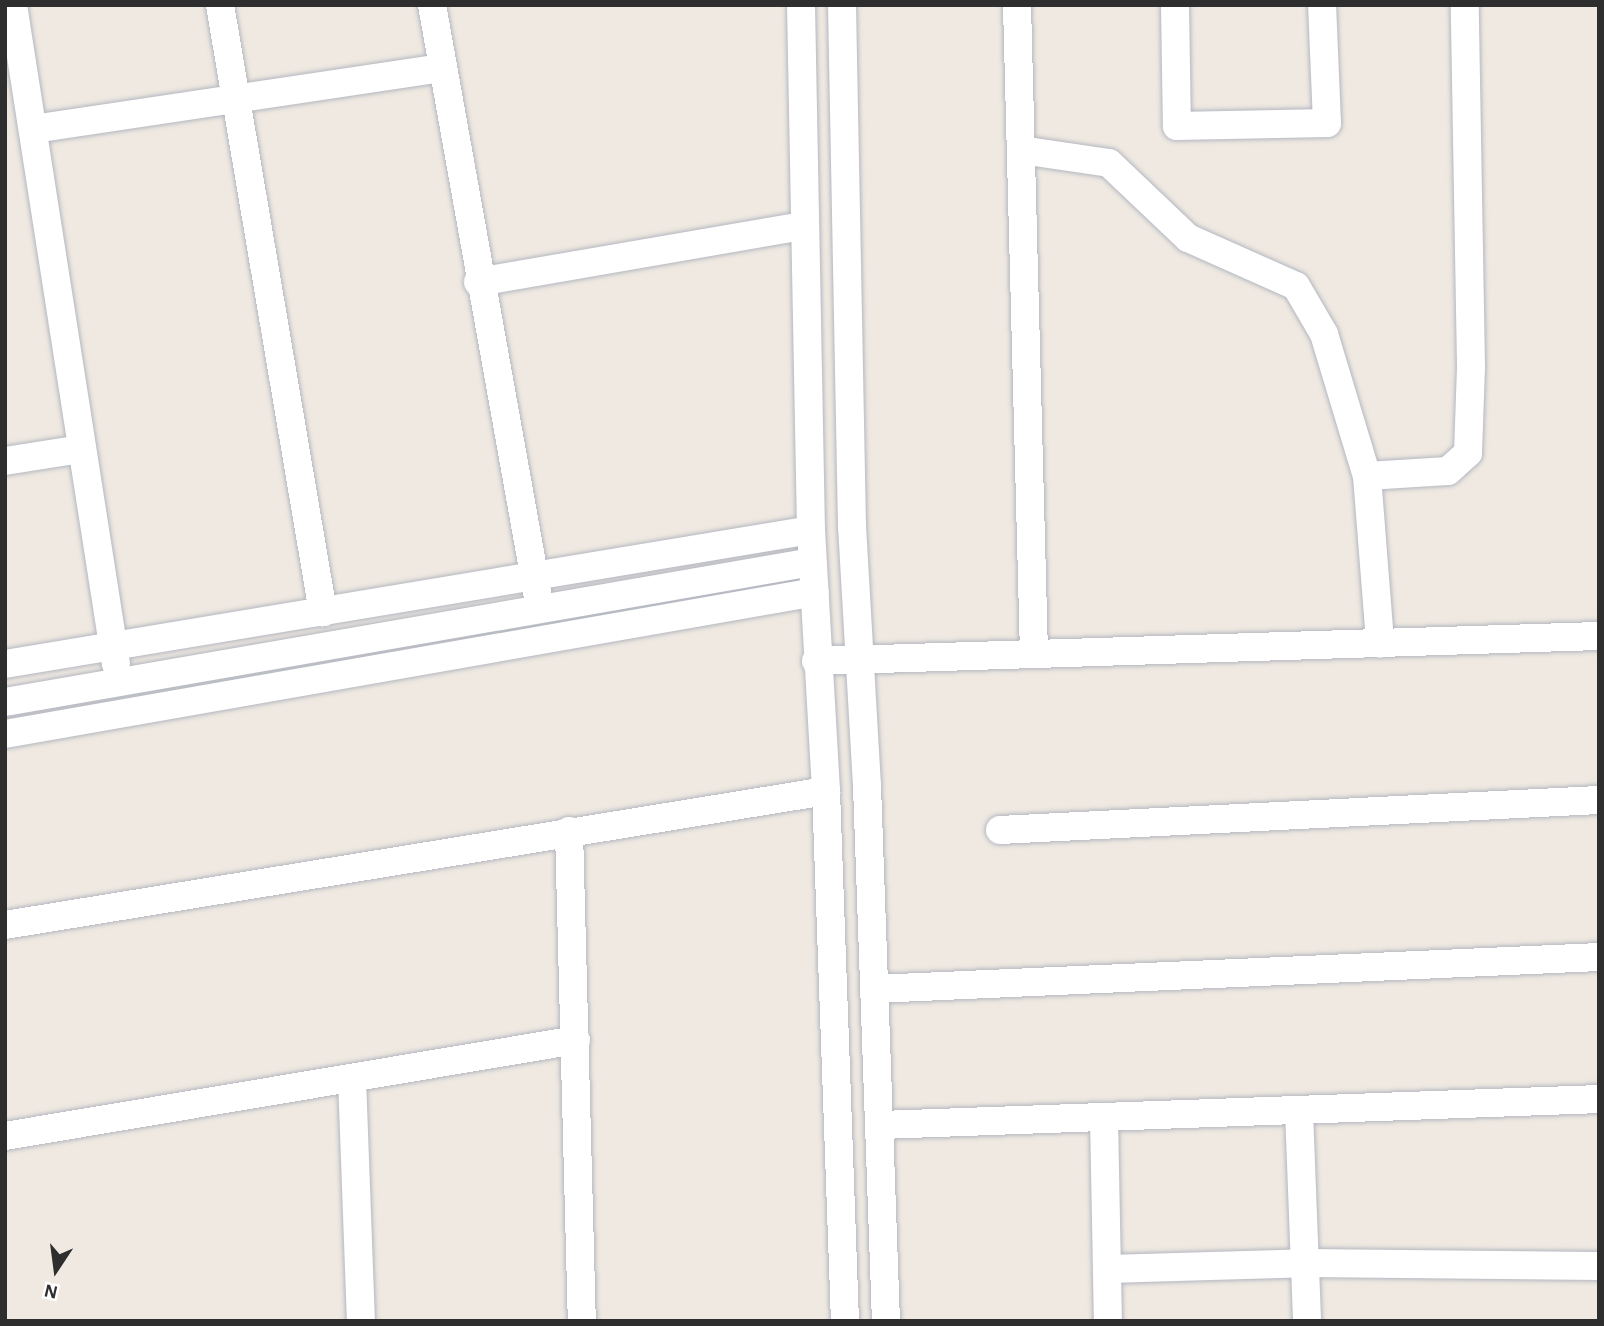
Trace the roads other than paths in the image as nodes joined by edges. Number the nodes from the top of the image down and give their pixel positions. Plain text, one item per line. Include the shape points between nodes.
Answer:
1 (13, 5) edge
2 (220, 5) edge
3 (432, 5) edge
4 (801, 5) edge
5 (842, 5) edge
6 (1017, 5) edge
7 (1175, 5) edge
8 (1322, 5) edge
9 (1465, 5) edge
10 (440, 68) junction
11 (235, 98) junction
12 (33, 129) junction
13 (1021, 150) junction
14 (803, 226) junction
15 (478, 282) junction
16 (81, 449) junction
17 (5, 461) edge
18 (1367, 476) junction
19 (811, 530) junction
20 (813, 562) junction
21 (533, 579) junction
22 (815, 592) junction
23 (540, 607) junction
24 (323, 612) junction
25 (1599, 636) edge
26 (1380, 643) junction
27 (113, 647) junction
28 (1034, 654) junction
29 (858, 658) junction
30 (816, 661) junction
31 (5, 664) edge
32 (120, 684) junction
33 (5, 702) edge
34 (5, 734) edge
35 (827, 791) junction
36 (1599, 800) edge
37 (1000, 830) dead end
38 (569, 831) junction
39 (5, 925) edge
40 (1599, 957) edge
41 (876, 989) junction
42 (576, 1040) junction
43 (352, 1078) junction
44 (1599, 1099) edge
45 (1299, 1111) junction
46 (1104, 1117) junction
47 (881, 1125) junction
48 (5, 1136) edge
49 (1305, 1263) junction
50 (1599, 1266) edge
51 (1108, 1269) junction
52 (361, 1321) edge
53 (582, 1321) edge
54 (845, 1321) edge
55 (886, 1321) edge
56 (1108, 1321) edge
57 (1307, 1321) edge

1 - 12 street
2 - 11 street
3 - 10 street
4 - 14 street
5 - 29 street via 843,221
6 - 13 street
7 - 8 street via 1177,126 1326,123
9 - 18 street via 1471,366 1468,453 1448,471
10 - 11 street
10 - 15 street
11 - 12 street
11 - 24 street
12 - 16 street
13 - 18 street via 1109,163 1188,238 1296,286 1324,334
13 - 28 street
14 - 15 street
14 - 19 street
15 - 21 street
16 - 17 street
16 - 27 street
18 - 26 street
19 - 20 street
19 - 21 street
20 - 22 street
20 - 23 street
21 - 23 street
21 - 24 street
22 - 30 street
22 - 34 street
23 - 32 street
24 - 27 street
25 - 26 street
26 - 28 street
27 - 31 street
27 - 32 street
28 - 29 street
29 - 30 street
29 - 41 street
30 - 35 street
32 - 33 street
35 - 38 street
35 - 54 street
36 - 37 street
38 - 39 street
38 - 42 street
40 - 41 street
41 - 47 street
42 - 43 street
42 - 53 street
43 - 48 street
43 - 52 street
44 - 45 street
45 - 46 street
45 - 49 street
46 - 47 street
46 - 51 street
47 - 55 street
49 - 50 street
49 - 51 street
49 - 57 street
51 - 56 street

